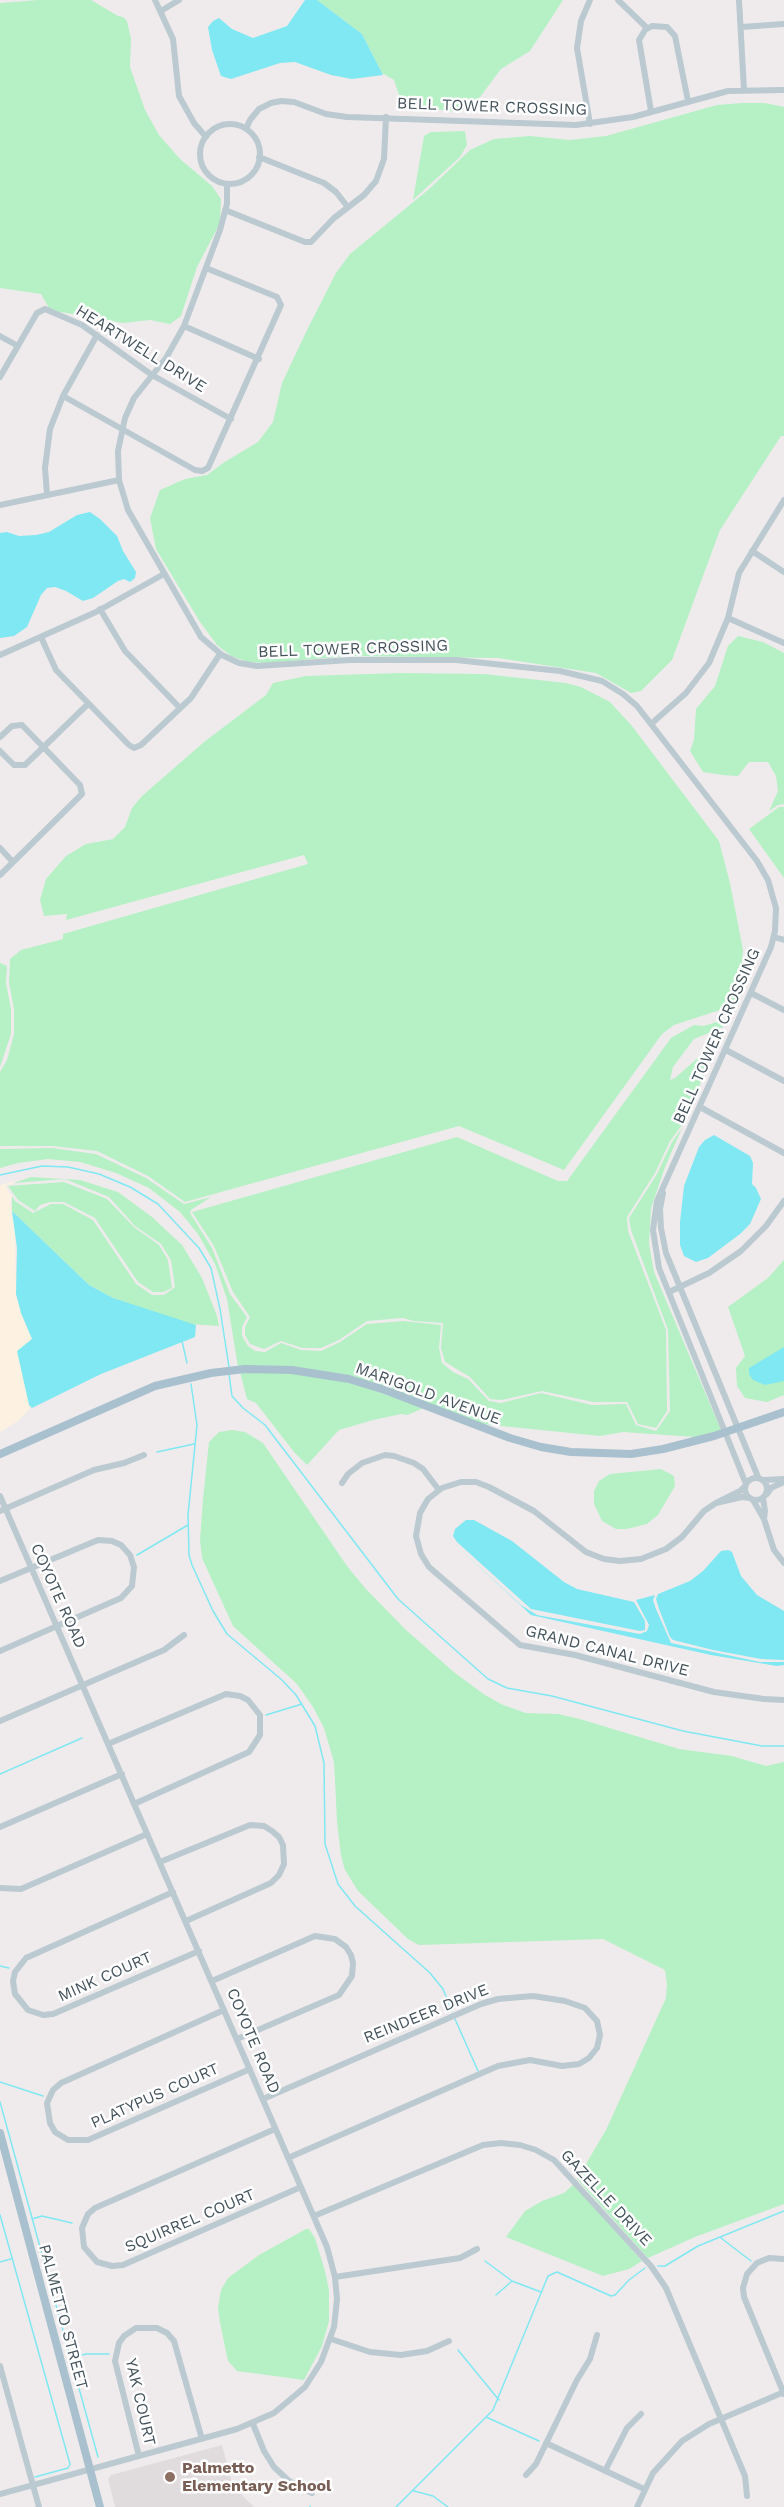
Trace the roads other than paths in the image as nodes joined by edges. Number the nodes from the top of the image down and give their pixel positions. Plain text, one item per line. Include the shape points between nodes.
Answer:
1 (155, 0) edge
2 (179, 0) edge
3 (590, 0) edge
4 (618, 0) edge
5 (740, 0) edge
6 (161, 11) junction
7 (784, 24) edge
8 (741, 27) junction
9 (647, 28) junction
10 (744, 90) junction
11 (784, 90) edge
12 (688, 101) junction
13 (651, 111) junction
14 (386, 117) junction
15 (590, 124) junction
16 (246, 129) junction
17 (206, 137) junction
18 (259, 157) junction
19 (227, 184) junction
20 (347, 206) junction
21 (225, 210) junction
22 (206, 268) junction
23 (184, 326) junction
24 (97, 335) junction
25 (0, 336) edge
26 (18, 346) junction
27 (259, 359) junction
28 (152, 375) junction
29 (0, 377) edge
30 (63, 396) junction
31 (231, 419) junction
32 (121, 429) junction
33 (119, 480) junction
34 (47, 494) junction
35 (784, 500) edge
36 (0, 505) edge
37 (752, 552) junction
38 (784, 572) edge
39 (164, 574) junction
40 (100, 609) junction
41 (728, 618) junction
42 (41, 637) junction
43 (784, 643) edge
44 (220, 654) junction
45 (0, 656) edge
46 (88, 704) junction
47 (180, 708) junction
48 (651, 724) junction
49 (0, 737) edge
50 (44, 747) junction
51 (0, 751) edge
52 (0, 848) edge
53 (13, 862) junction
54 (1, 870) edge
55 (774, 937) junction
56 (784, 940) edge
57 (751, 993) junction
58 (784, 1010) edge
59 (726, 1050) junction
60 (784, 1081) edge
61 (700, 1107) junction
62 (784, 1153) edge
63 (664, 1186) junction
64 (784, 1202) edge
65 (681, 1287) junction
66 (669, 1292) junction
67 (718, 1381) junction
68 (708, 1386) junction
69 (784, 1412) edge
70 (737, 1427) junction
71 (726, 1432) junction
72 (0, 1454) edge
73 (144, 1455) dead end
74 (761, 1479) junction
75 (784, 1481) edge
76 (342, 1483) dead end
77 (745, 1485) junction
78 (439, 1490) junction
79 (0, 1496) edge
80 (764, 1496) junction
81 (751, 1499) junction
82 (716, 1503) junction
83 (3, 1510) edge
84 (764, 1519) junction
85 (784, 1563) edge
86 (31, 1567) junction
87 (0, 1581) edge
88 (57, 1626) junction
89 (184, 1635) dead end
90 (0, 1651) edge
91 (83, 1686) junction
92 (784, 1700) edge
93 (0, 1721) edge
94 (108, 1744) junction
95 (122, 1774) junction
96 (134, 1804) junction
97 (0, 1827) edge
98 (147, 1834) junction
99 (160, 1862) junction
100 (0, 1888) edge
101 (173, 1892) junction
102 (186, 1921) junction
103 (199, 1951) junction
104 (212, 1980) junction
105 (224, 2010) junction
106 (237, 2039) junction
107 (250, 2069) junction
108 (263, 2099) junction
109 (275, 2129) junction
110 (0, 2133) edge
111 (288, 2158) junction
112 (302, 2187) junction
113 (314, 2216) junction
114 (477, 2249) dead end
115 (784, 2259) edge
116 (335, 2277) junction
117 (597, 2335) dead end
118 (331, 2339) junction
119 (449, 2341) dead end
120 (0, 2366) edge
121 (784, 2393) edge
122 (640, 2414) dead end
123 (722, 2418) junction
124 (253, 2424) junction
125 (202, 2439) junction
126 (546, 2443) junction
127 (139, 2456) junction
128 (90, 2470) junction
129 (605, 2471) junction
130 (526, 2475) dead end
131 (33, 2485) junction
132 (644, 2489) junction
133 (312, 2493) dead end
134 (0, 2494) edge
135 (747, 2496) dead end
136 (39, 2507) edge
137 (100, 2507) edge
138 (637, 2507) edge

1 - 6 street
2 - 6 street
3 - 15 street via 580,21 577,48
4 - 9 street
5 - 8 street
6 - 17 street via 175,47 179,96
7 - 8 street
8 - 10 street
9 - 12 street via 664,26 675,36
9 - 13 street via 639,46
10 - 11 street, BELL TOWER CROSSING
10 - 12 street, BELL TOWER CROSSING
12 - 13 street, BELL TOWER CROSSING
13 - 15 street, BELL TOWER CROSSING
14 - 15 street, BELL TOWER CROSSING
14 - 16 street, BELL TOWER CROSSING via 333,116 281,101 259,109
14 - 20 street via 381,171 368,191
16 - 17 street via 222,126
16 - 18 street via 256,140
17 - 19 street via 200,153 203,167 211,178
18 - 19 street via 250,176
18 - 20 street via 324,183
19 - 21 street, BELL TOWER CROSSING
20 - 21 street via 308,242
21 - 22 street, BELL TOWER CROSSING
22 - 23 street, BELL TOWER CROSSING
22 - 27 street via 281,302
23 - 27 street
23 - 28 street, BELL TOWER CROSSING
24 - 26 street, HEARTWELL DRIVE via 42,310
24 - 28 street, HEARTWELL DRIVE
24 - 30 street
25 - 26 street
26 - 29 street, HEARTWELL DRIVE
27 - 31 street
28 - 31 street, HEARTWELL DRIVE
28 - 32 street, BELL TOWER CROSSING via 134,398
30 - 32 street
30 - 34 street via 47,442
31 - 32 street via 210,465 202,471
32 - 33 street, BELL TOWER CROSSING via 117,451
33 - 34 street
33 - 39 street, BELL TOWER CROSSING via 128,510
34 - 36 street
35 - 37 street
37 - 38 street
37 - 41 street via 736,582
39 - 40 street
39 - 44 street, BELL TOWER CROSSING via 195,630
40 - 42 street
40 - 47 street via 120,645
41 - 43 street
41 - 48 street via 700,675 680,700
42 - 45 street
42 - 46 street via 56,670
44 - 47 street
44 - 48 street, BELL TOWER CROSSING via 257,666 423,658 560,671 591,677 613,687
46 - 47 street via 134,747 141,745
46 - 50 street
48 - 55 street, BELL TOWER CROSSING via 765,873 776,908
49 - 50 street via 18,724
50 - 51 street via 21,766 14,765
50 - 53 street via 80,786 82,794
52 - 53 street
53 - 54 street
55 - 56 street
55 - 57 street, BELL TOWER CROSSING
57 - 58 street
57 - 59 street, BELL TOWER CROSSING
59 - 60 street
59 - 61 street, BELL TOWER CROSSING
61 - 62 street
61 - 63 street, BELL TOWER CROSSING
63 - 65 street, BELL TOWER CROSSING via 661,1228 666,1253
63 - 66 street, BELL TOWER CROSSING via 657,1201 653,1230 656,1256
64 - 65 street via 741,1251
65 - 66 street
65 - 67 street, BELL TOWER CROSSING
66 - 68 street, BELL TOWER CROSSING
67 - 68 street
67 - 70 street, BELL TOWER CROSSING
68 - 71 street, BELL TOWER CROSSING
69 - 70 main road, MARIGOLD AVENUE
70 - 71 main road, MARIGOLD AVENUE
70 - 74 street, BELL TOWER CROSSING
71 - 72 main road, MARIGOLD AVENUE via 640,1453 571,1452 510,1438 349,1379 292,1370 238,1370 188,1377 133,1394
71 - 77 street, BELL TOWER CROSSING
73 - 83 street via 93,1470
74 - 75 street
74 - 77 street via 750,1479
74 - 80 street via 767,1486
75 - 80 street
76 - 78 street via 362,1463 385,1455 414,1463
77 - 81 street
77 - 82 street
78 - 82 street via 461,1482 484,1485 534,1511 586,1552 620,1561 641,1559 666,1549
78 - 92 street, GRAND CANAL DRIVE via 425,1503 418,1518 416,1536 421,1554 431,1569 515,1643 714,1692
79 - 83 street, COYOTE ROAD
80 - 81 street
80 - 84 street
81 - 82 street via 742,1497
81 - 84 street
83 - 86 street, COYOTE ROAD
84 - 85 street via 774,1550
86 - 87 street
86 - 88 street, COYOTE ROAD
86 - 88 street via 98,1540 119,1544 132,1561 133,1582 124,1596
88 - 90 street
88 - 91 street, COYOTE ROAD
89 - 91 street via 164,1650
91 - 93 street
91 - 94 street, COYOTE ROAD
94 - 95 street, COYOTE ROAD
94 - 96 street via 226,1694 248,1700 260,1715 260,1735 249,1752
95 - 96 street, COYOTE ROAD
95 - 97 street
96 - 98 street, COYOTE ROAD
98 - 99 street, COYOTE ROAD
98 - 100 street via 25,1887
99 - 101 street, COYOTE ROAD
99 - 102 street via 246,1826 264,1826 281,1839 284,1864 271,1883
101 - 102 street, COYOTE ROAD
101 - 103 street, MINK COURT via 26,1958 15,1972 15,1994 28,2010 53,2014
102 - 103 street, COYOTE ROAD
103 - 104 street, COYOTE ROAD
104 - 105 street, COYOTE ROAD
104 - 106 street via 315,1936 335,1938 351,1954 352,1976 339,1995
105 - 106 street, COYOTE ROAD
105 - 107 street, PLATYPUS COURT via 60,2083 48,2098 46,2114 55,2132 68,2140 88,2140
106 - 107 street, COYOTE ROAD
107 - 108 street, COYOTE ROAD
108 - 109 street, COYOTE ROAD
108 - 111 street, REINDEER DRIVE via 498,1999 532,1996 565,2001 585,2008 597,2021 597,2048 579,2064 562,2066 530,2060 498,2066
109 - 111 street, COYOTE ROAD
109 - 112 street, SQUIRREL COURT via 95,2208 82,2228 84,2247 98,2262 123,2265
110 - 128 main road, PALMETTO STREET
111 - 112 street, COYOTE ROAD
112 - 113 street, COYOTE ROAD
113 - 116 street, COYOTE ROAD
113 - 123 street, GAZELLE DRIVE via 483,2145 514,2144 546,2154 570,2175 659,2277
114 - 116 street via 460,2258
115 - 121 street via 769,2258 757,2263 747,2274 743,2288
116 - 118 street, COYOTE ROAD via 337,2308
117 - 126 street via 590,2359
118 - 119 street via 370,2352 401,2355 427,2351
118 - 124 street, COYOTE ROAD via 305,2387
120 - 131 street
121 - 123 street
122 - 129 street via 627,2427
123 - 132 street via 675,2447
123 - 135 street, GAZELLE DRIVE via 745,2476
124 - 125 street, COYOTE ROAD
124 - 133 street via 274,2467 289,2481
125 - 127 street, COYOTE ROAD
125 - 127 street, YAK COURT via 174,2341 157,2328 136,2328 121,2339 115,2361
126 - 129 street
126 - 130 street
127 - 128 street, COYOTE ROAD
128 - 131 street, COYOTE ROAD
128 - 137 main road, PALMETTO STREET
129 - 132 street
131 - 134 street, COYOTE ROAD
131 - 136 street
132 - 138 street

